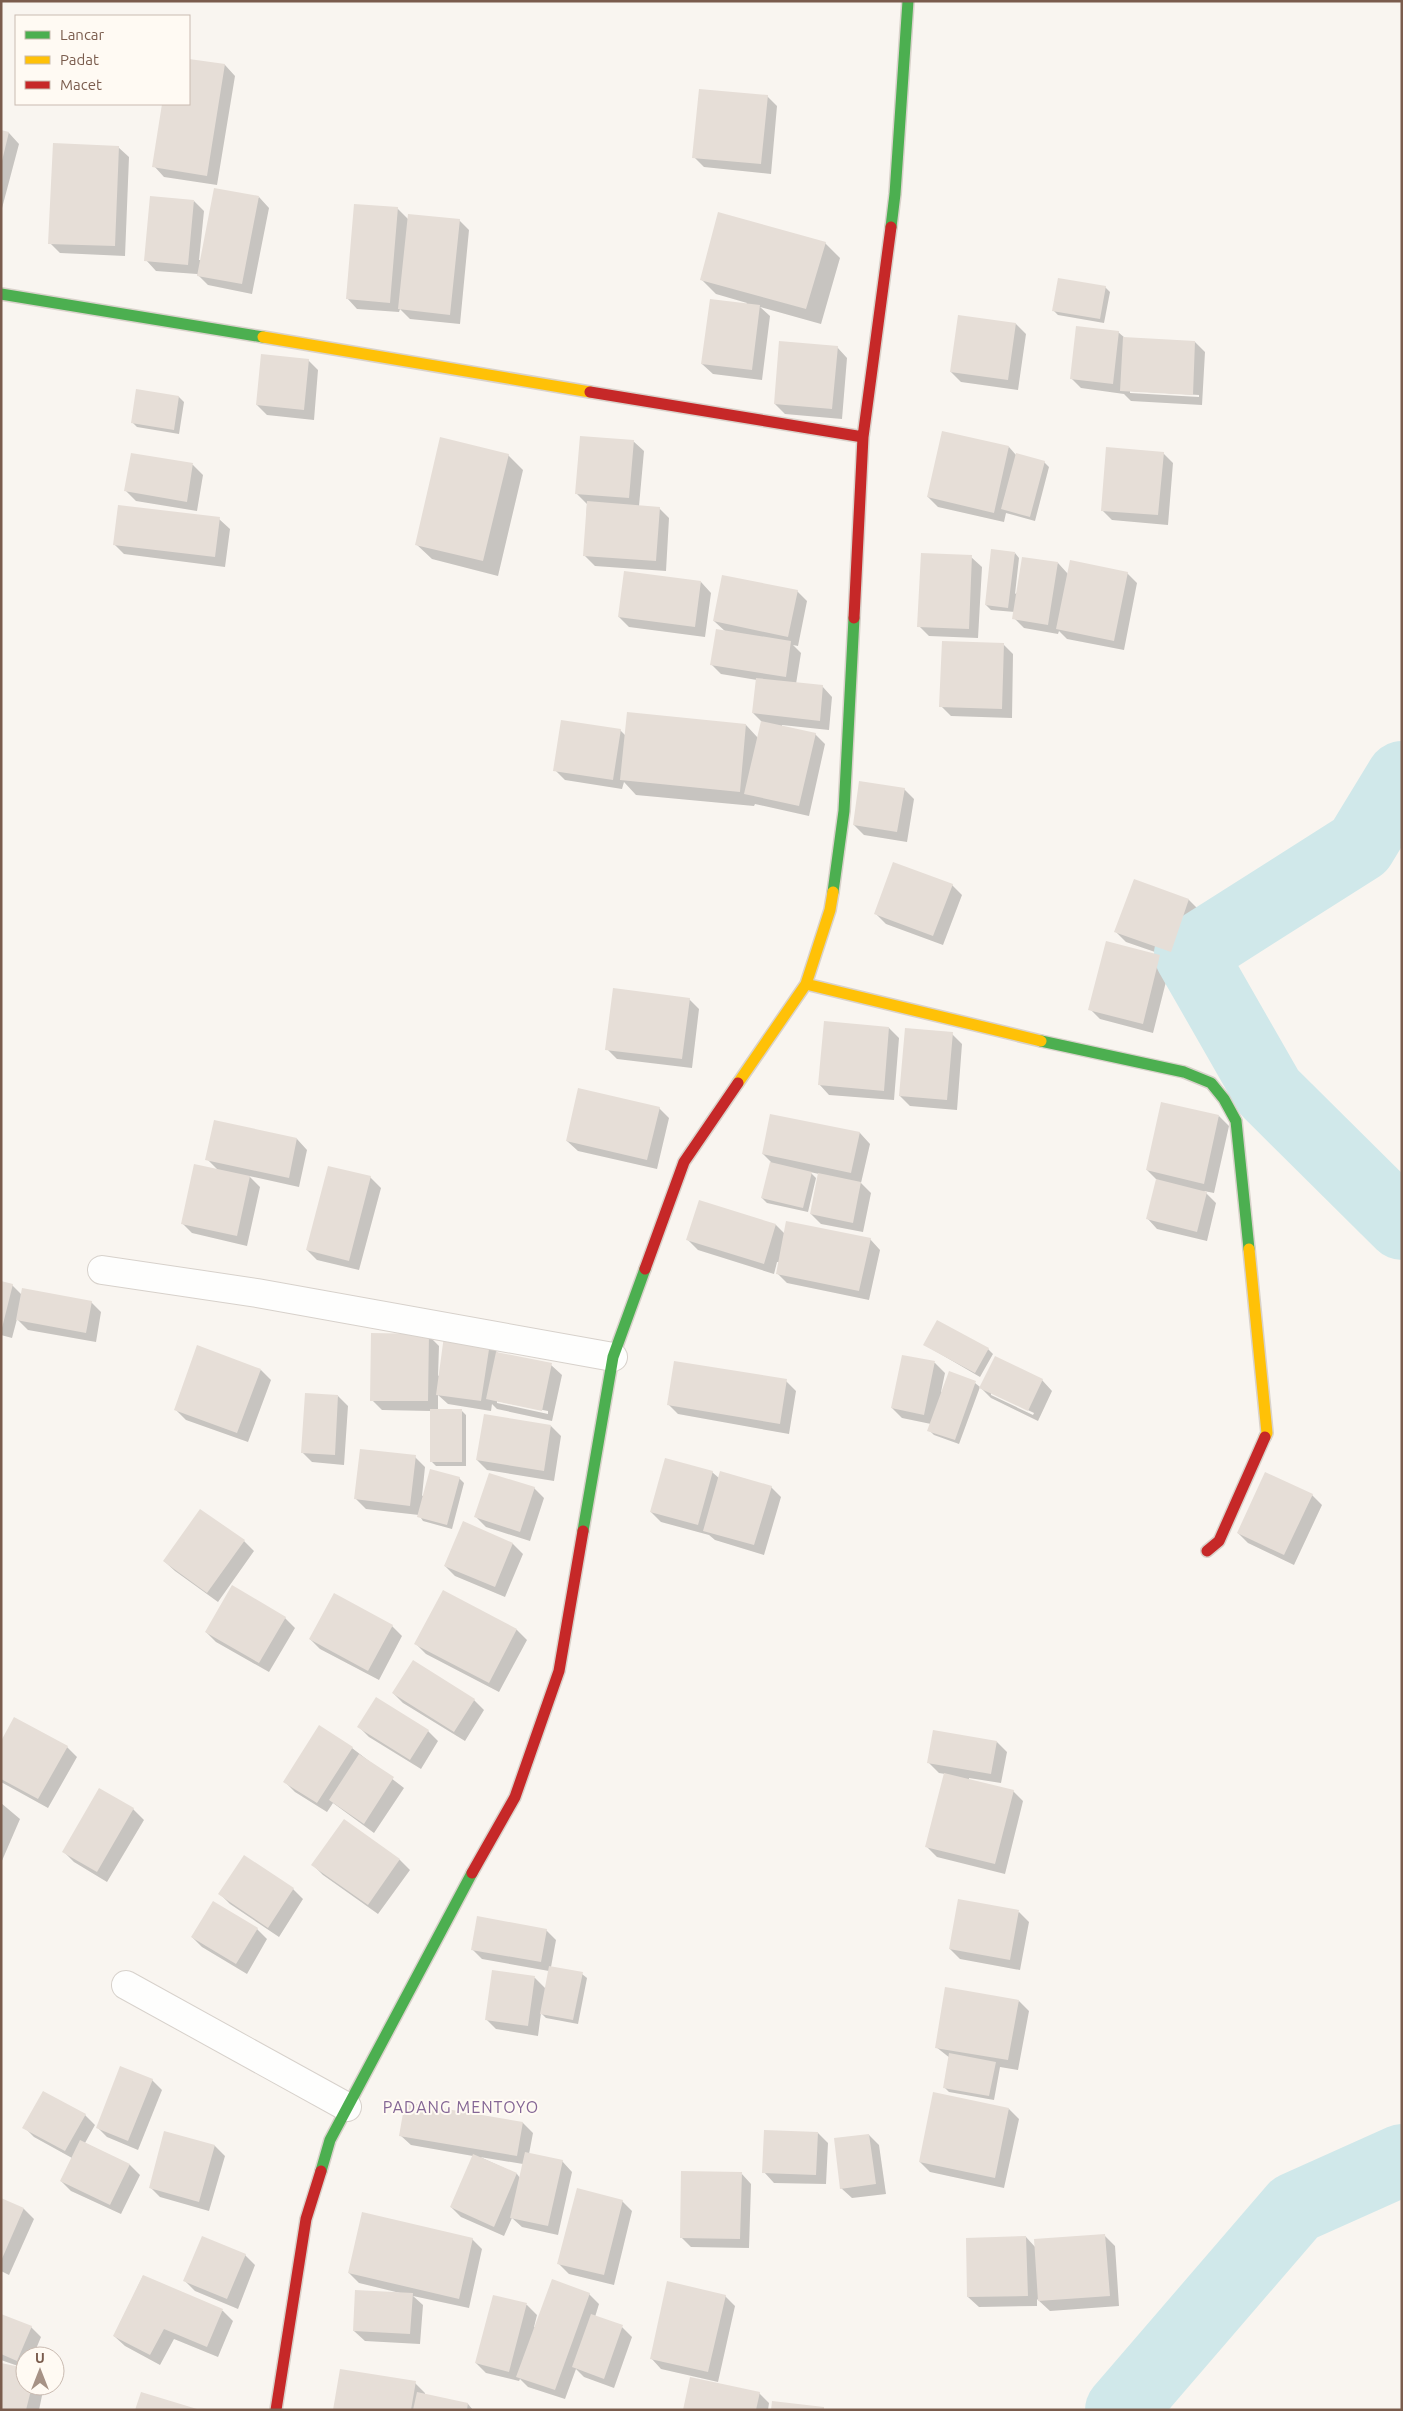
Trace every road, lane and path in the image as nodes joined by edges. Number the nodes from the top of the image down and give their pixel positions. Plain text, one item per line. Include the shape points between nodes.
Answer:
1 (908, 1) edge
2 (1, 294) edge
3 (863, 437) junction
4 (806, 984) junction
5 (102, 1270) dead end
6 (613, 1357) junction
7 (1207, 1551) dead end
8 (126, 1985) dead end
9 (347, 2107) junction
10 (276, 2410) edge

1 - 3 street via 895,194
2 - 3 street
3 - 4 street via 844,811 830,910
4 - 6 street via 684,1162
4 - 7 street via 1025,1038 1184,1072 1211,1083 1224,1099 1236,1121 1267,1433 1219,1541
5 - 6 street
6 - 9 street via 559,1671 516,1797 439,1932
8 - 9 street
9 - 10 street via 330,2140 306,2219

